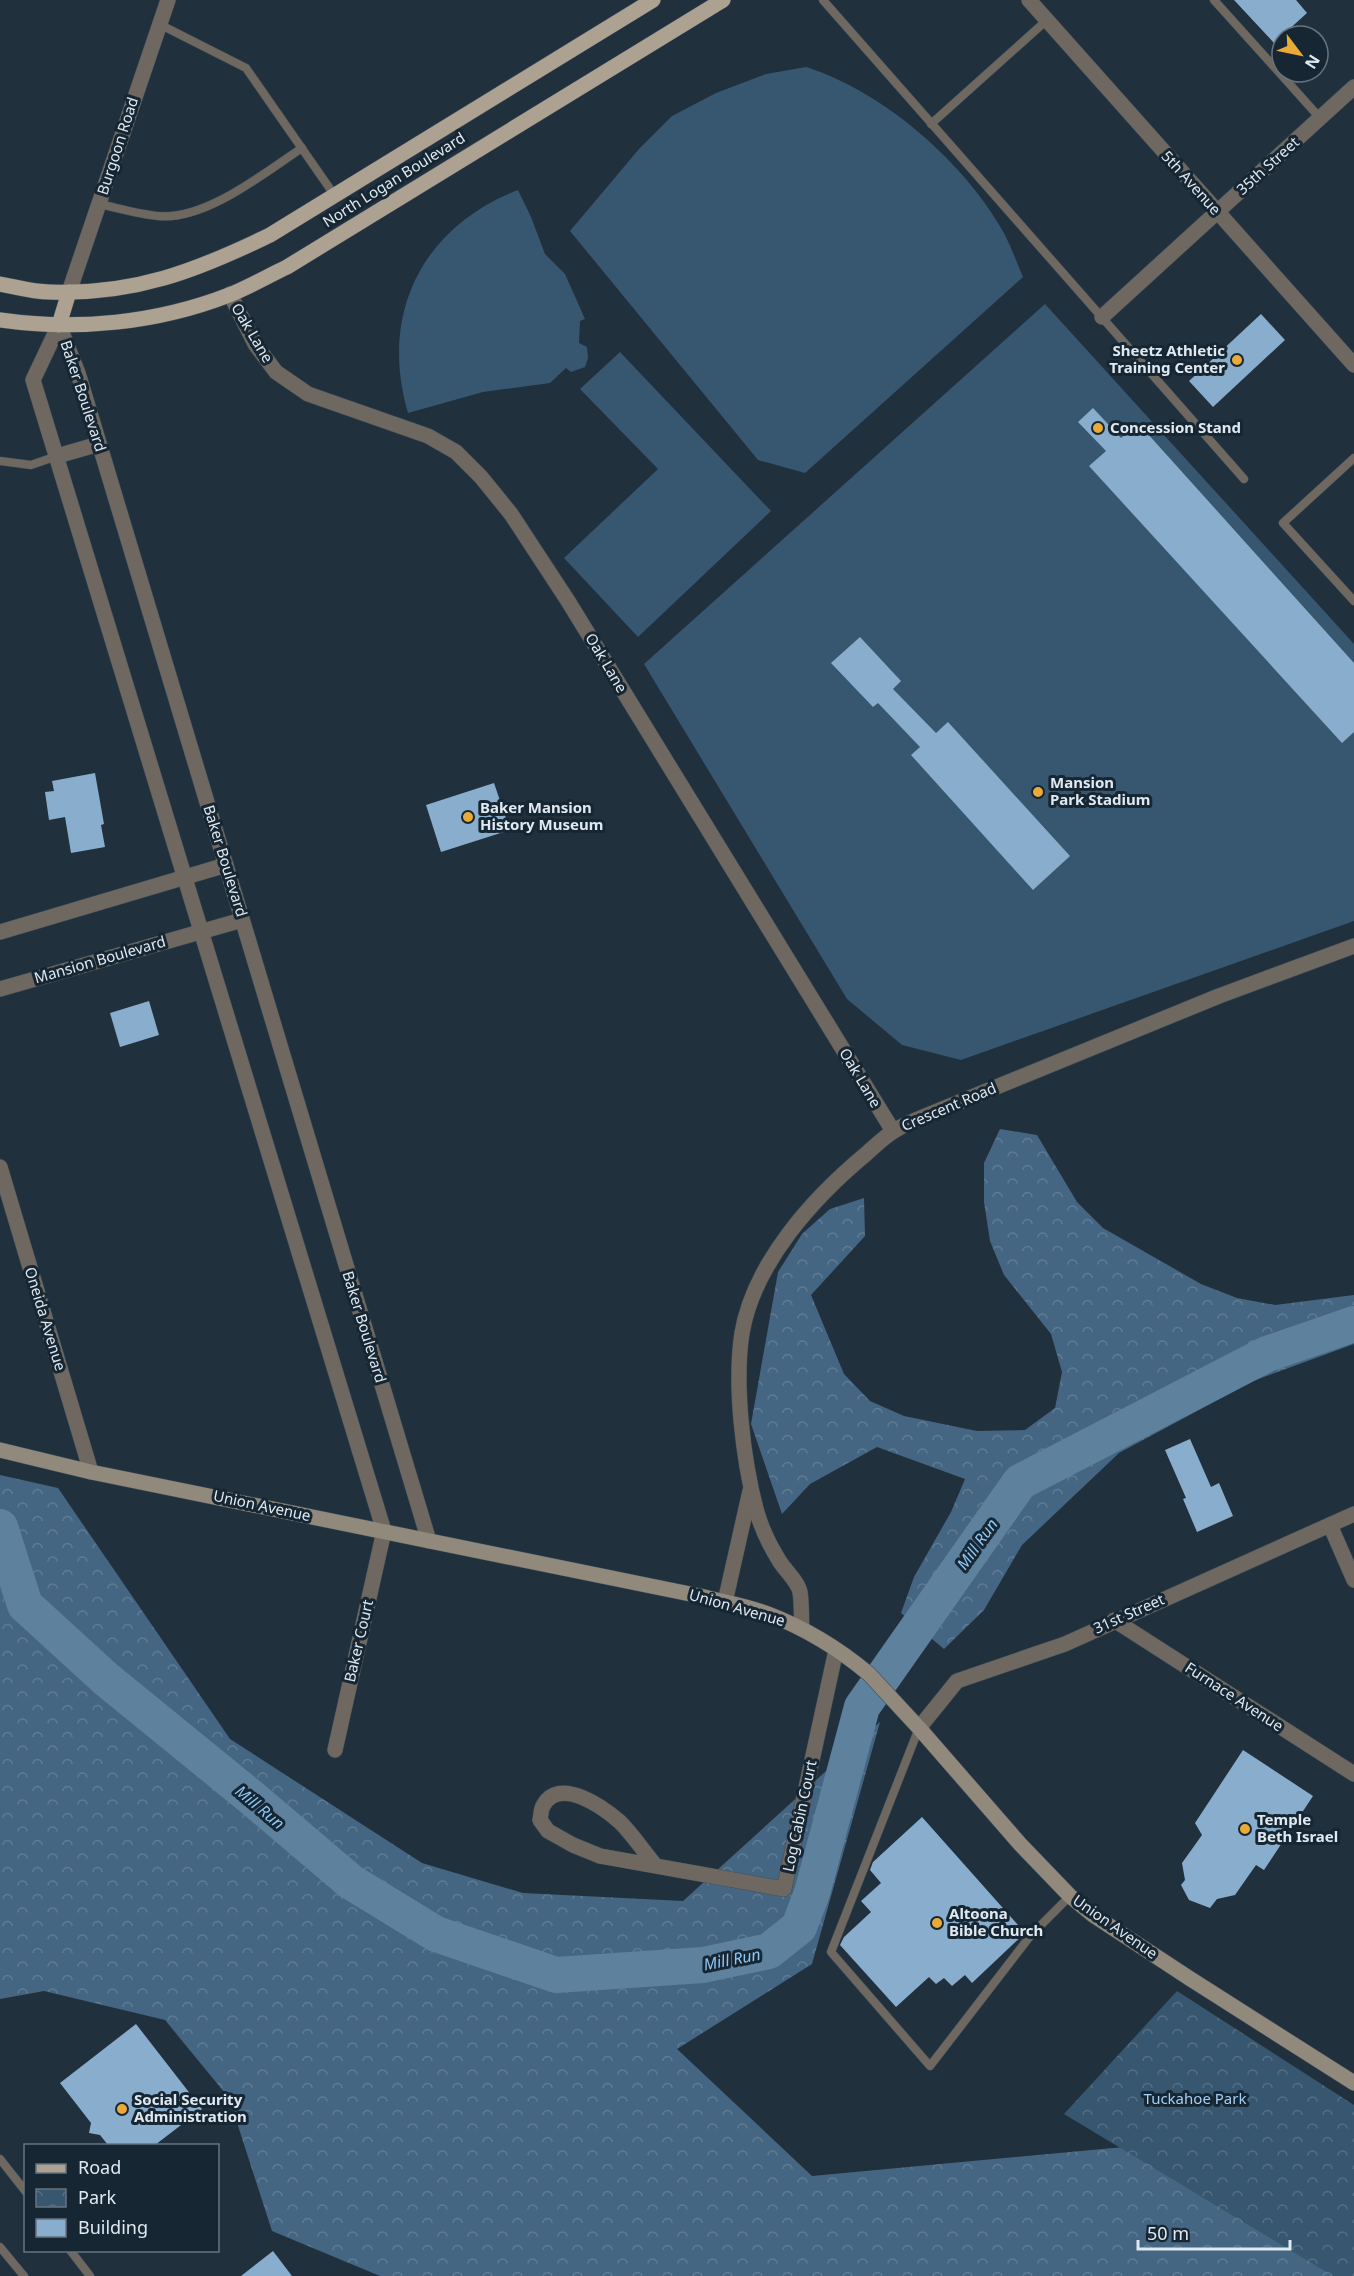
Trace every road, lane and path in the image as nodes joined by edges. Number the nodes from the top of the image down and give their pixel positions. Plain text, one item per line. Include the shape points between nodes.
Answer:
1 (168, 0) edge
2 (653, 0) edge
3 (723, 0) edge
4 (823, 0) edge
5 (1029, 0) edge
6 (1214, 0) edge
7 (1047, 20) junction
8 (159, 24) junction
9 (1354, 87) edge
10 (1320, 118) junction
11 (931, 124) junction
12 (302, 148) junction
13 (335, 196) junction
14 (99, 204) junction
15 (1217, 213) junction
16 (0, 284) edge
17 (69, 292) junction
18 (230, 294) junction
19 (1102, 317) junction
20 (0, 320) edge
21 (59, 325) junction
22 (1354, 365) edge
23 (99, 444) junction
24 (57, 456) junction
25 (1354, 458) edge
26 (0, 461) edge
27 (1244, 479) dead end
28 (1354, 601) edge
29 (226, 865) junction
30 (185, 876) junction
31 (242, 920) junction
32 (201, 930) junction
33 (0, 932) edge
34 (1354, 946) edge
35 (0, 989) edge
36 (893, 1131) junction
37 (0, 1167) edge
38 (0, 1450) edge
39 (91, 1472) junction
40 (751, 1486) junction
41 (1354, 1514) edge
42 (1330, 1525) junction
43 (384, 1531) junction
44 (429, 1541) junction
45 (1354, 1580) edge
46 (725, 1602) junction
47 (1114, 1620) junction
48 (802, 1629) junction
49 (836, 1650) junction
50 (919, 1728) junction
51 (335, 1750) dead end
52 (1354, 1774) edge
53 (656, 1866) junction
54 (1070, 1896) junction
55 (1354, 2083) edge
56 (0, 2159) edge
57 (24, 2189) edge
58 (0, 2247) edge
59 (72, 2252) edge
60 (24, 2276) edge
61 (90, 2276) edge

1 - 8 street, Burgoon Road
2 - 13 main road, North Logan Boulevard
3 - 18 main road, North Logan Boulevard via 296,261
4 - 11 lane
5 - 7 street, 5th Avenue
6 - 10 lane
7 - 11 lane
7 - 15 street, 5th Avenue
8 - 12 lane via 246,68
8 - 14 street, Burgoon Road
9 - 10 street, 35th Street
10 - 15 street, 35th Street
11 - 19 lane
12 - 13 lane
12 - 14 lane via 215,203 183,215 159,217
13 - 17 main road, North Logan Boulevard via 215,262 164,280 114,290
14 - 17 street, Burgoon Road
15 - 19 street, 35th Street
15 - 22 street, 5th Avenue
16 - 17 main road, North Logan Boulevard
17 - 21 main road
18 - 21 main road, North Logan Boulevard via 163,315
18 - 36 street, Oak Lane via 255,344 276,372 308,394 428,436 456,452 511,514
19 - 27 lane
20 - 21 main road, North Logan Boulevard
21 - 23 street, Baker Boulevard
21 - 24 street, Baker Boulevard via 33,380
23 - 24 street
23 - 29 street, Baker Boulevard
24 - 26 lane via 31,465
24 - 30 street, Baker Boulevard
25 - 28 lane via 1283,523
29 - 30 street
29 - 31 street, Baker Boulevard
30 - 32 street, Baker Boulevard
30 - 33 street
31 - 32 street, Mansion Boulevard
31 - 44 street, Baker Boulevard
32 - 35 street, Mansion Boulevard
32 - 43 street, Baker Boulevard
34 - 36 street, Crescent Road via 1219,996
36 - 40 street, Crescent Road via 836,1179 807,1211 783,1242 750,1304 739,1367
37 - 39 street, Oneida Avenue
38 - 39 main road, Union Avenue
39 - 43 main road, Union Avenue
40 - 46 street, Crescent Road
40 - 48 street, Crescent Road via 763,1532 800,1590
41 - 42 street, 31st Street
42 - 45 street
42 - 47 street, 31st Street
43 - 44 main road, Union Avenue
43 - 51 street, Baker Court
44 - 46 main road, Union Avenue
46 - 48 main road, Union Avenue
47 - 50 street, 31st Street via 1065,1644 957,1681
47 - 52 street, Furnace Avenue
48 - 49 main road, Union Avenue
49 - 50 main road, Union Avenue via 869,1674
49 - 53 street, Log Cabin Court via 784,1889
50 - 54 main road, Union Avenue
50 - 54 lane via 831,1952 930,2066 1031,1935
53 - 53 street, Log Cabin Court via 620,1822 591,1802 570,1792 555,1794 543,1805 540,1820 548,1831 573,1845 600,1856
54 - 55 main road, Union Avenue via 1093,1915
56 - 57 lane
58 - 60 lane
59 - 61 lane

